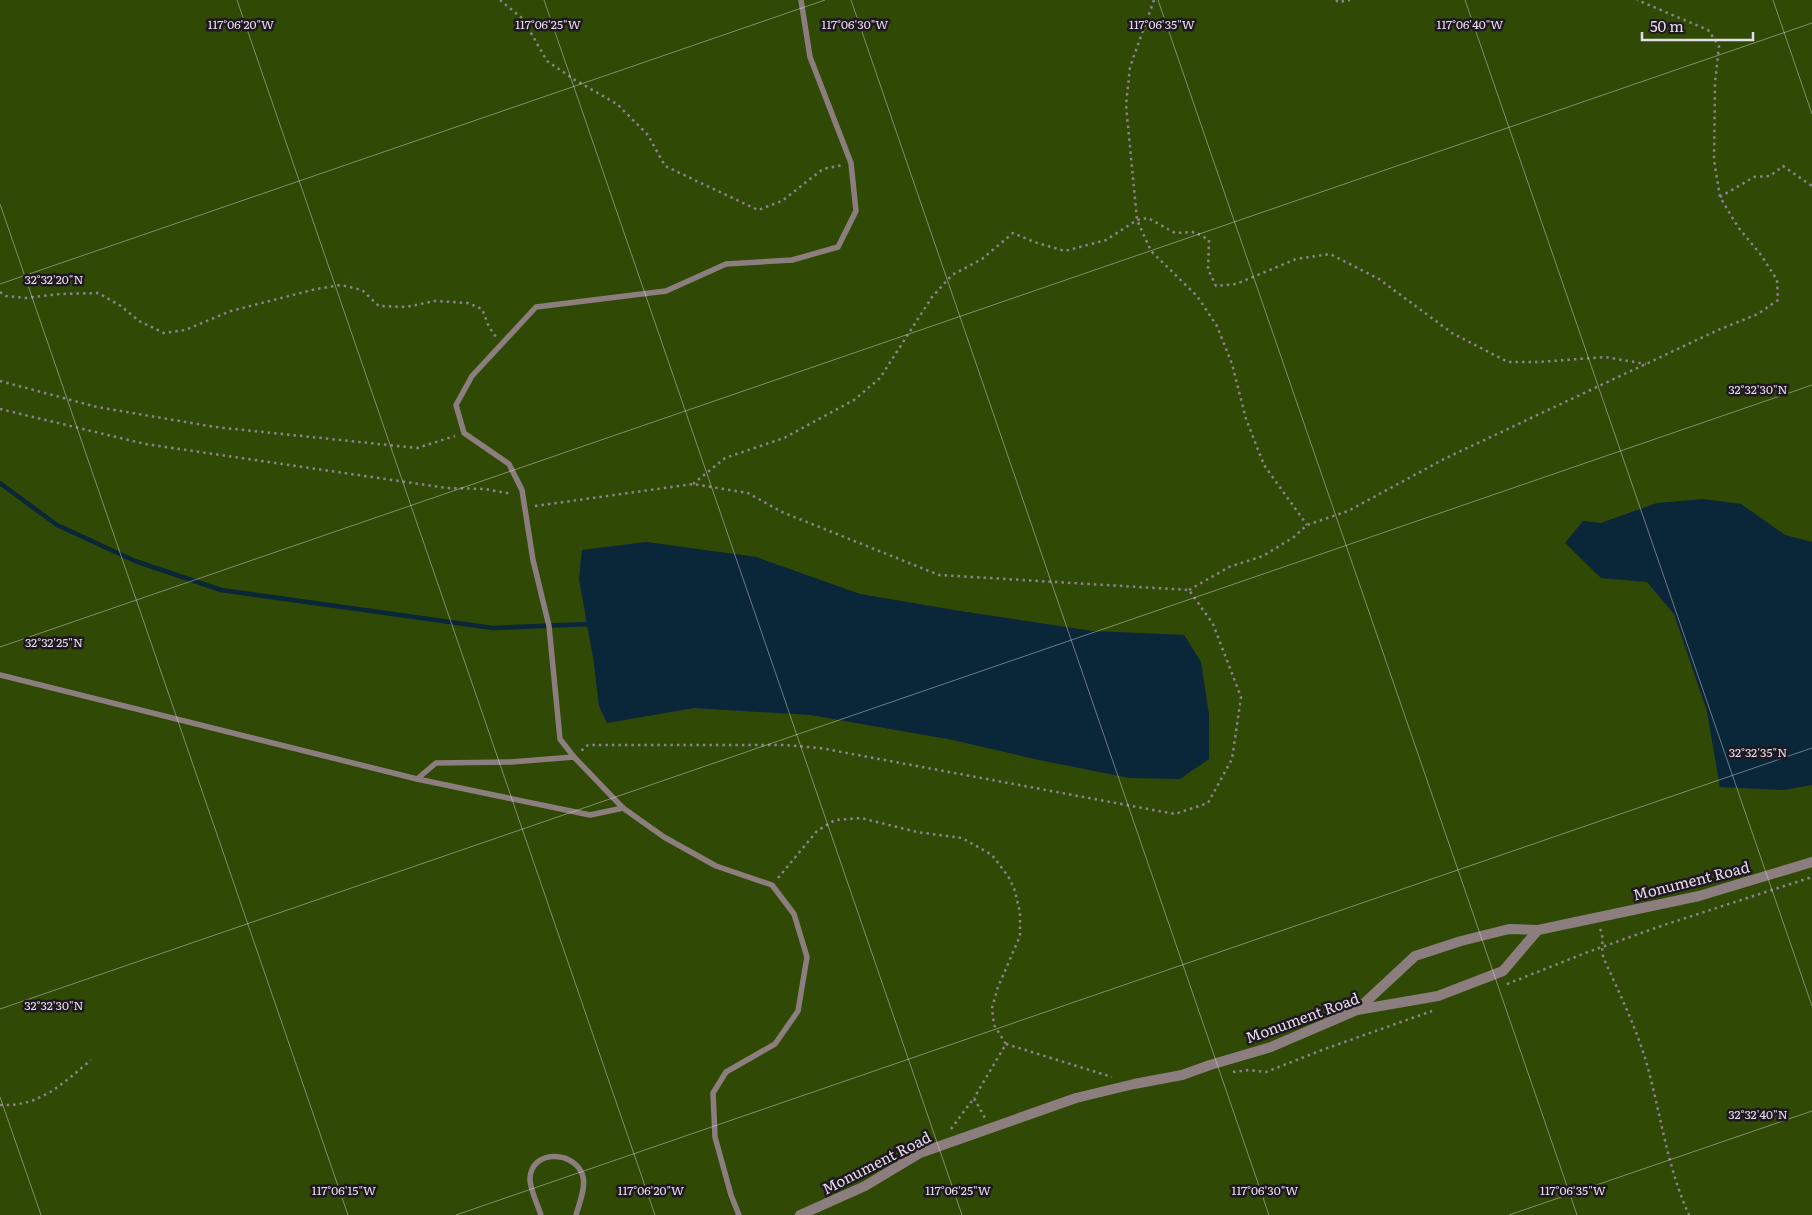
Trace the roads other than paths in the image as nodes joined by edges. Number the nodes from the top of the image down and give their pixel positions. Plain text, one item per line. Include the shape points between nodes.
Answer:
1 (801, 0) edge
2 (0, 674) edge
3 (574, 757) junction
4 (417, 779) junction
5 (623, 808) junction
6 (1812, 862) edge
7 (1538, 930) junction
8 (1357, 1010) junction
9 (541, 1215) edge
10 (576, 1215) edge
11 (739, 1215) edge
12 (800, 1215) edge

1 - 3 lane via 810,56 851,162 856,210 838,247 792,260 726,264 666,290 536,307 472,376 456,404 464,433 509,464 522,490 533,560 549,626 560,739
2 - 4 lane
3 - 4 lane via 436,763
3 - 5 lane
4 - 5 lane via 590,815
5 - 11 lane via 716,866 772,885 794,914 806,957 798,1011 774,1044 726,1072 713,1093 715,1137
6 - 7 street, Monument Road via 1700,896
7 - 8 street, Monument Road via 1503,971 1438,996
7 - 8 street via 1509,929 1415,956
8 - 12 street, Monument Road via 1271,1047 1182,1075 1076,1098 938,1146 920,1153 865,1186
9 - 10 lane via 529,1179 539,1162 558,1156 577,1164 583,1177

